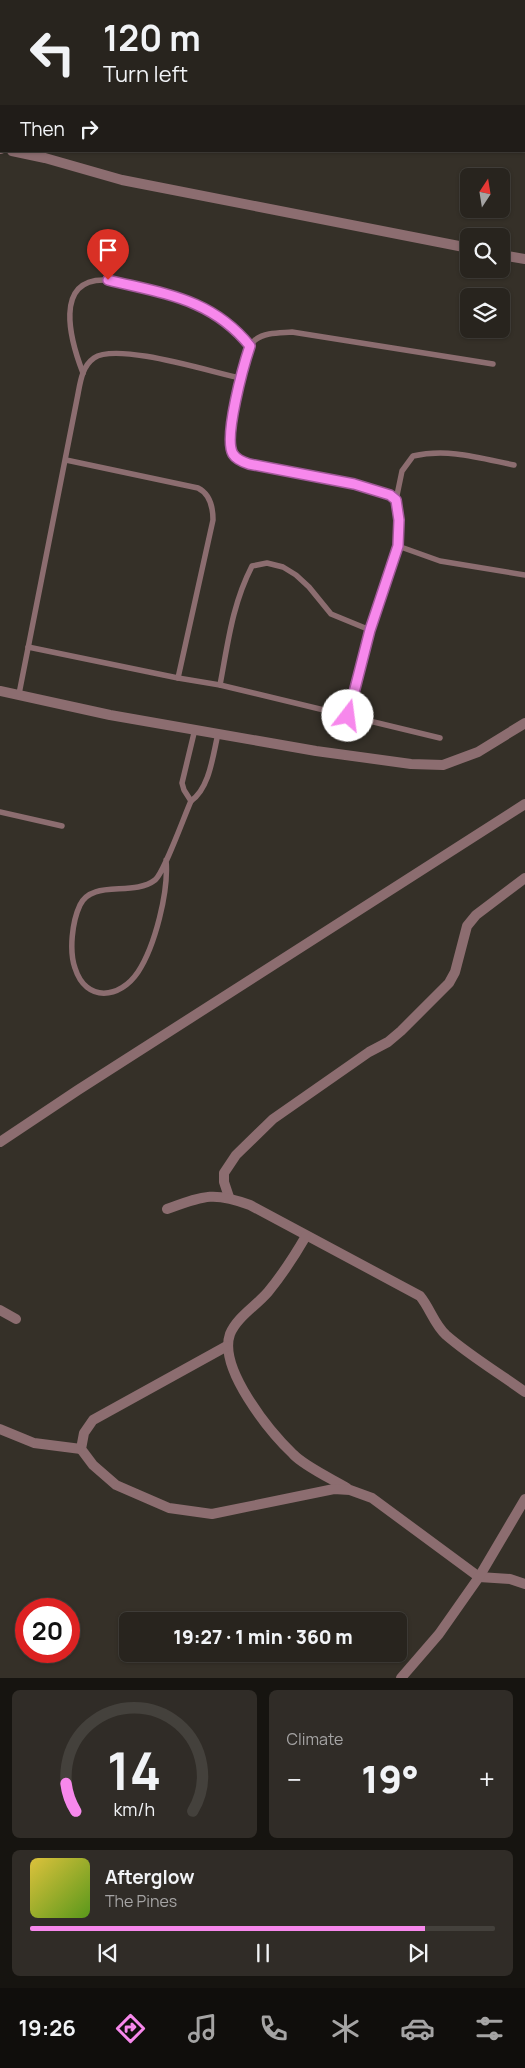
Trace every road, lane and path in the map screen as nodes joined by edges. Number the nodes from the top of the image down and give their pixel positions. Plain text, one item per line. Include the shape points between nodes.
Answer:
1 (17, 152) edge
2 (460, 246) edge
3 (510, 256) edge
4 (525, 259) edge
5 (250, 346) junction
6 (493, 364) dead end
7 (83, 373) junction
8 (240, 378) junction
9 (66, 460) junction
10 (514, 465) dead end
11 (396, 500) junction
12 (398, 546) junction
13 (525, 575) edge
14 (370, 630) junction
15 (28, 647) junction
16 (178, 678) junction
17 (220, 685) junction
18 (0, 691) edge
19 (19, 694) junction
20 (348, 716) junction
21 (525, 723) edge
22 (195, 729) junction
23 (218, 734) junction
24 (440, 738) dead end
25 (191, 800) junction
26 (525, 804) edge
27 (0, 812) edge
28 (62, 826) dead end
29 (166, 860) junction
30 (525, 878) edge
31 (0, 1142) edge
32 (229, 1197) junction
33 (167, 1209) dead end
34 (306, 1236) junction
35 (0, 1310) edge
36 (16, 1319) dead end
37 (227, 1346) junction
38 (525, 1392) edge
39 (0, 1429) edge
40 (81, 1449) junction
41 (350, 1490) junction
42 (525, 1499) edge
43 (479, 1577) junction
44 (525, 1584) edge
45 (401, 1678) edge

1 - 2 street via 122,180
3 - 4 street
5 - 6 lane via 262,336 292,332
5 - 7 lane via 229,323 189,300 108,280 94,281 78,289 70,308 69,323
5 - 8 lane
7 - 8 lane via 97,356 125,352
7 - 9 lane
8 - 11 lane via 230,444 236,457 249,464 354,484 390,495
9 - 15 lane
9 - 16 lane via 184,484 202,490 208,497 213,520
10 - 11 lane via 456,452 429,452 413,456 402,471
11 - 12 lane
12 - 13 lane via 440,562
12 - 14 lane
14 - 17 lane via 331,614 296,574 267,563 252,566 233,612
14 - 20 lane
15 - 16 lane
15 - 19 lane
16 - 17 lane
17 - 20 lane
18 - 19 street
19 - 22 street via 110,715
20 - 24 lane
21 - 23 street via 478,752 443,765 411,764 316,751
22 - 23 street
22 - 25 lane via 182,783
23 - 25 lane via 204,784
25 - 29 lane
26 - 31 street
27 - 28 lane
29 - 29 lane via 159,876 150,884 93,892 80,903 74,924 72,955 75,969 87,988 104,994 118,991 133,979 144,962 165,894
30 - 32 street via 466,926 455,972 449,983 401,1031 274,1119 236,1156 224,1173
32 - 33 street via 213,1195
32 - 34 street
34 - 37 street via 267,1292 236,1323
34 - 38 street via 420,1296 446,1335
35 - 36 street
37 - 40 street via 93,1420 84,1433
37 - 41 street via 245,1396 294,1455
39 - 40 street via 34,1443
40 - 41 street via 93,1465 116,1485 169,1508 192,1513 212,1514 334,1489
41 - 43 street via 372,1498
42 - 43 street
43 - 44 street via 510,1579
43 - 45 street via 439,1634

